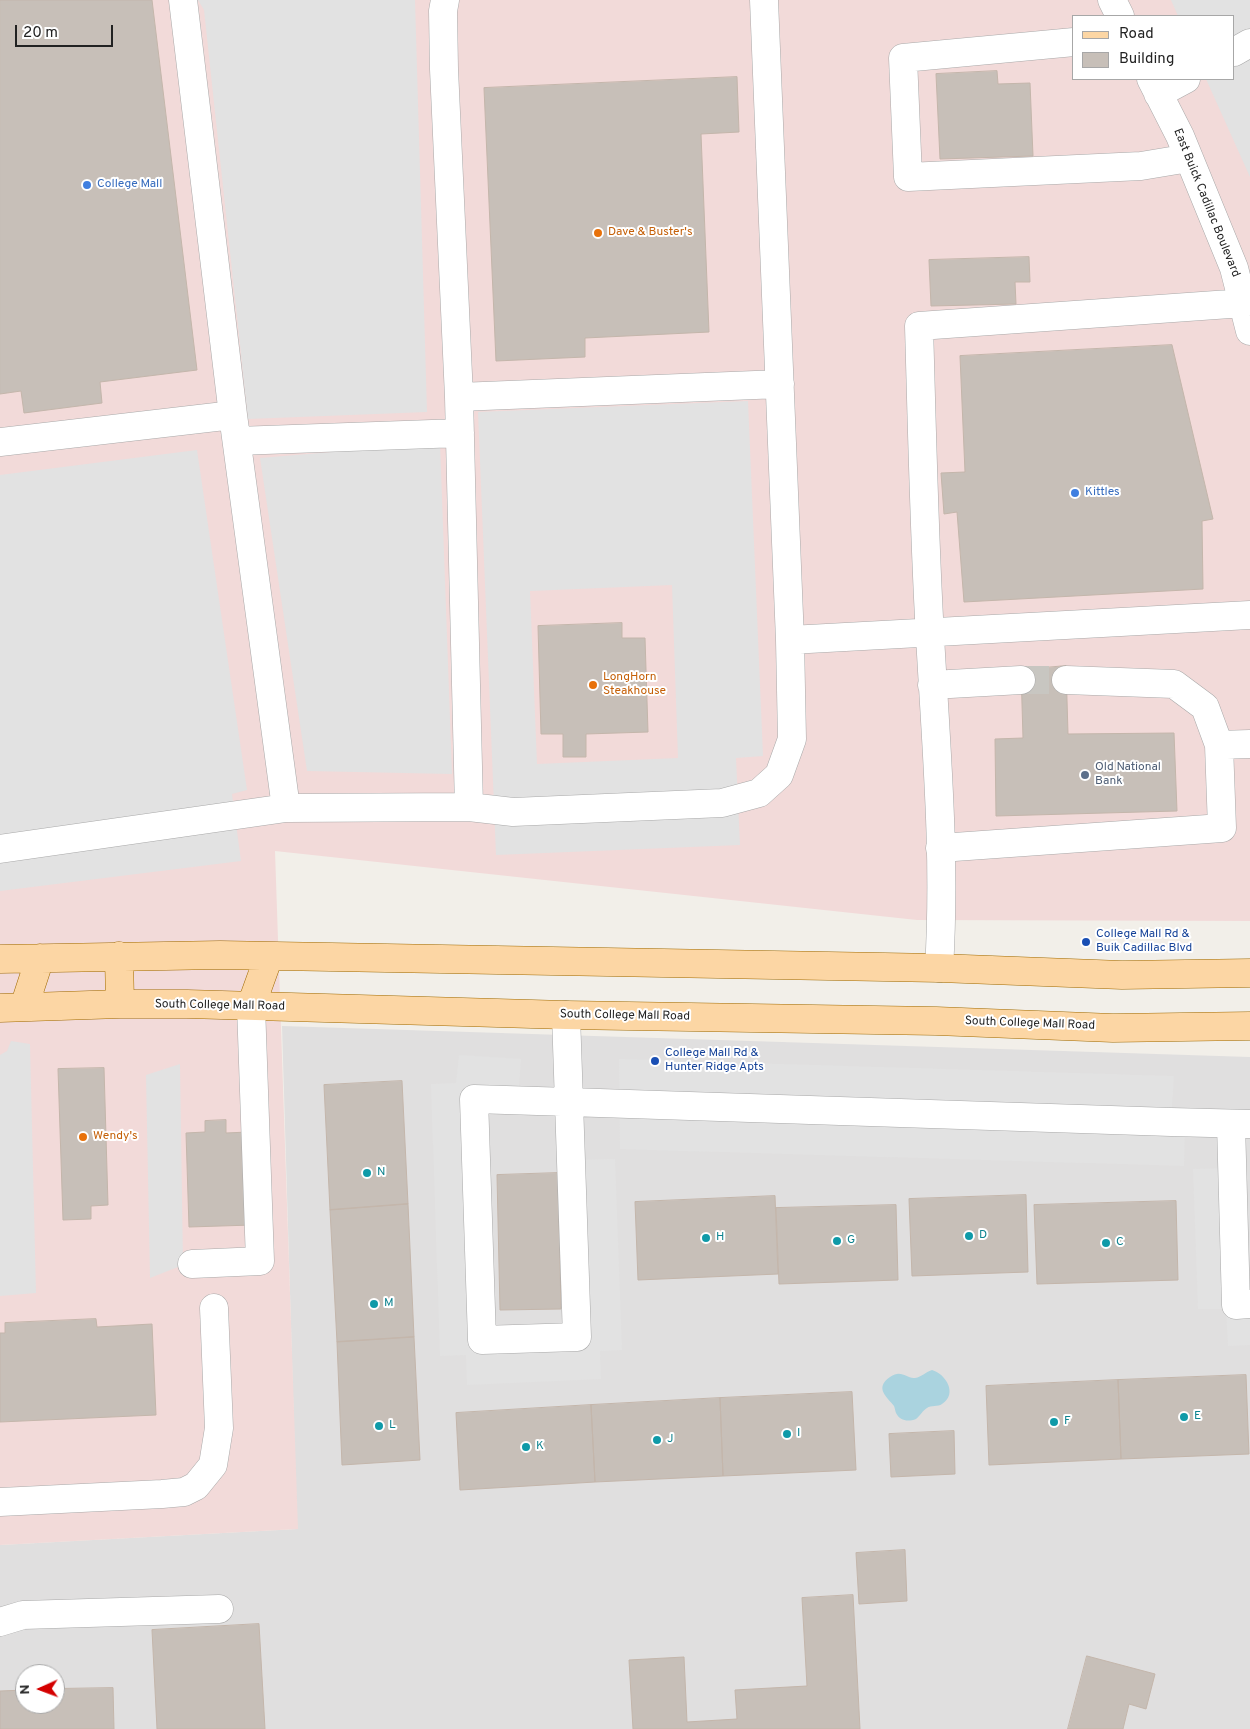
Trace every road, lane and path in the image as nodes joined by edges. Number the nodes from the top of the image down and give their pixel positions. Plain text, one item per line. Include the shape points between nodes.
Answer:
1 (183, 0) edge
2 (445, 0) edge
3 (764, 0) edge
4 (1112, 0) edge
5 (1120, 15) edge
6 (1072, 42) edge
7 (1250, 43) edge
8 (1235, 51) edge
9 (1181, 80) edge
10 (1154, 86) edge
11 (1189, 158) junction
12 (1242, 268) edge
13 (1244, 303) junction
14 (1250, 331) edge
15 (780, 384) junction
16 (459, 397) junction
17 (235, 428) junction
18 (460, 434) junction
19 (0, 442) edge
20 (1250, 615) edge
21 (930, 632) junction
22 (790, 640) junction
23 (1021, 680) tunnel mouth
24 (1066, 680) tunnel mouth
25 (932, 685) junction
26 (1250, 744) edge
27 (1219, 746) junction
28 (469, 807) junction
29 (286, 808) junction
30 (940, 848) junction
31 (0, 849) edge
32 (119, 956) junction
33 (269, 956) junction
34 (40, 958) junction
35 (0, 959) edge
36 (939, 968) junction
37 (1250, 973) edge
38 (120, 1004) junction
39 (251, 1006) junction
40 (12, 1007) edge
41 (566, 1015) junction
42 (1250, 1026) edge
43 (569, 1102) junction
44 (1240, 1124) edge
45 (1241, 1167) edge
46 (192, 1264) dead end
47 (1250, 1304) edge
48 (214, 1308) dead end
49 (0, 1502) edge
50 (219, 1609) dead end
51 (0, 1622) edge

1 - 17 street
2 - 16 street via 444,68
3 - 15 street
4 - 5 street
6 - 11 street via 903,58 908,176 1141,166
7 - 8 street
9 - 10 street
10 - 11 street, East Buick Cadillac Boulevard
11 - 12 street, East Buick Cadillac Boulevard
12 - 13 street, East Buick Cadillac Boulevard
13 - 14 street, East Buick Cadillac Boulevard
13 - 21 street via 919,326
15 - 16 street
15 - 22 street
16 - 18 street
17 - 18 street
17 - 19 street
17 - 29 street
18 - 28 street
20 - 21 street
21 - 22 street
21 - 25 street
22 - 28 street via 792,739 779,775 759,793 722,803 513,812
23 - 25 street
24 - 27 street via 1174,684 1205,707
25 - 30 street
26 - 27 street
27 - 30 street via 1222,828
28 - 29 street
29 - 31 street
30 - 36 street
32 - 33 main road
32 - 34 main road
32 - 38 main road
33 - 36 main road
33 - 39 main road
34 - 35 main road
34 - 40 main road
36 - 37 main road via 1122,974
38 - 39 main road, South College Mall Road
38 - 40 main road, South College Mall Road
39 - 41 main road, South College Mall Road
39 - 46 street via 260,1261
41 - 42 main road, South College Mall Road via 926,1020 1113,1028
41 - 43 street
43 - 43 street via 577,1337 482,1340 474,1099
43 - 44 street
44 - 45 street
45 - 47 street via 1236,1305
48 - 49 street via 219,1428 213,1465 196,1486 184,1492 162,1494
50 - 51 street via 23,1615

